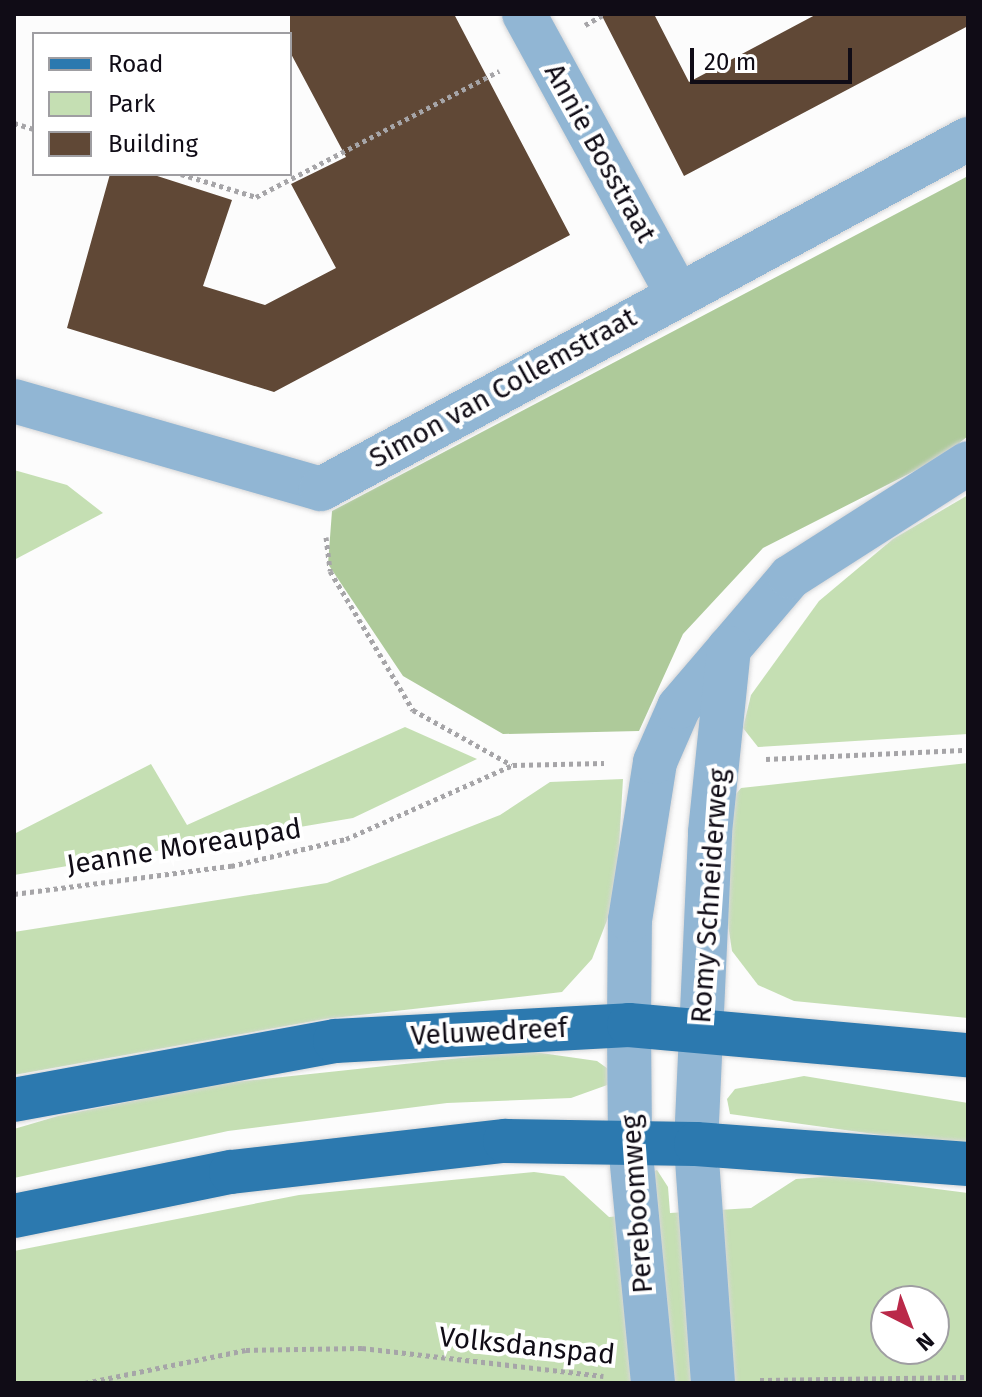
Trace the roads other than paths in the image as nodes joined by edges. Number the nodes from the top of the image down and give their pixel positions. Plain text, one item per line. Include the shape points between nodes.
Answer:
1 (533, 31) edge
2 (968, 139) edge
3 (676, 292) junction
4 (14, 401) edge
5 (968, 463) edge
6 (729, 648) junction
7 (629, 1025) junction
8 (701, 1028) junction
9 (968, 1055) edge
10 (14, 1100) edge
11 (630, 1142) junction
12 (696, 1144) junction
13 (968, 1164) edge
14 (14, 1216) edge
15 (652, 1381) edge
16 (713, 1382) edge

1 - 3 street, Annie Bosstraat
2 - 3 street, Simon van Collemstraat
3 - 4 street, Simon van Collemstraat via 321,489
5 - 6 street via 790,577
6 - 7 street via 679,707 655,762 630,920
6 - 8 street, Romy Schneiderweg
7 - 8 main road, Veluwedreef
7 - 10 main road, Veluwedreef via 335,1041
7 - 11 street, Pereboomweg
8 - 9 main road, Veluwedreef
8 - 12 street, Romy Schneiderweg
11 - 12 main road
11 - 14 main road via 505,1141 231,1172
11 - 15 street, Pereboomweg
12 - 13 main road
12 - 16 street

